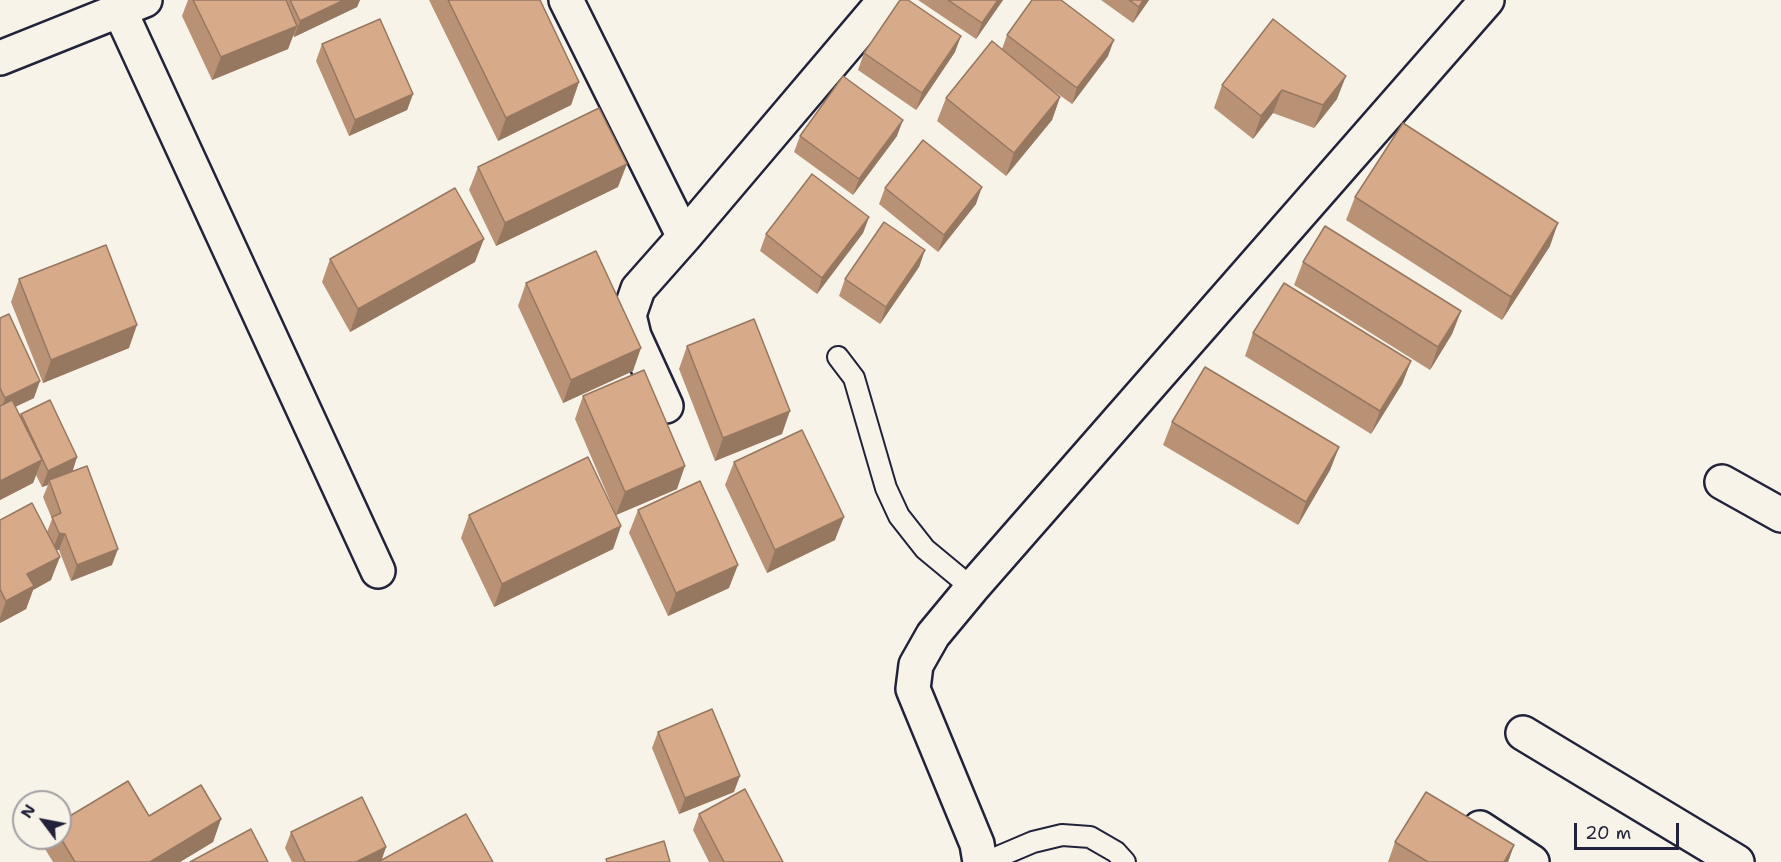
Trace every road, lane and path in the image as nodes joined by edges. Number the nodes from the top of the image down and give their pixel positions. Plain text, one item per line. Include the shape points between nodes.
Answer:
1 (566, 0) edge
2 (885, 0) edge
3 (1487, 0) edge
4 (132, 5) edge
5 (0, 58) edge
6 (684, 237) junction
7 (838, 357) dead end
8 (666, 406) dead end
9 (1722, 482) dead end
10 (1781, 515) edge
11 (378, 571) dead end
12 (972, 588) junction
13 (1523, 733) dead end
14 (1480, 828) edge
15 (980, 862) edge
16 (986, 862) edge
17 (1125, 862) edge
18 (1532, 862) edge
19 (1737, 862) edge

1 - 6 street
2 - 6 street
3 - 12 street
4 - 5 street
4 - 11 street
6 - 8 street via 638,289 629,315 634,336
7 - 12 lane via 854,378 886,488 899,516 925,549
9 - 10 street
12 - 15 street via 933,635 916,665 913,689 977,844
13 - 19 street
14 - 18 street
16 - 17 lane via 1033,842 1062,835 1090,837

